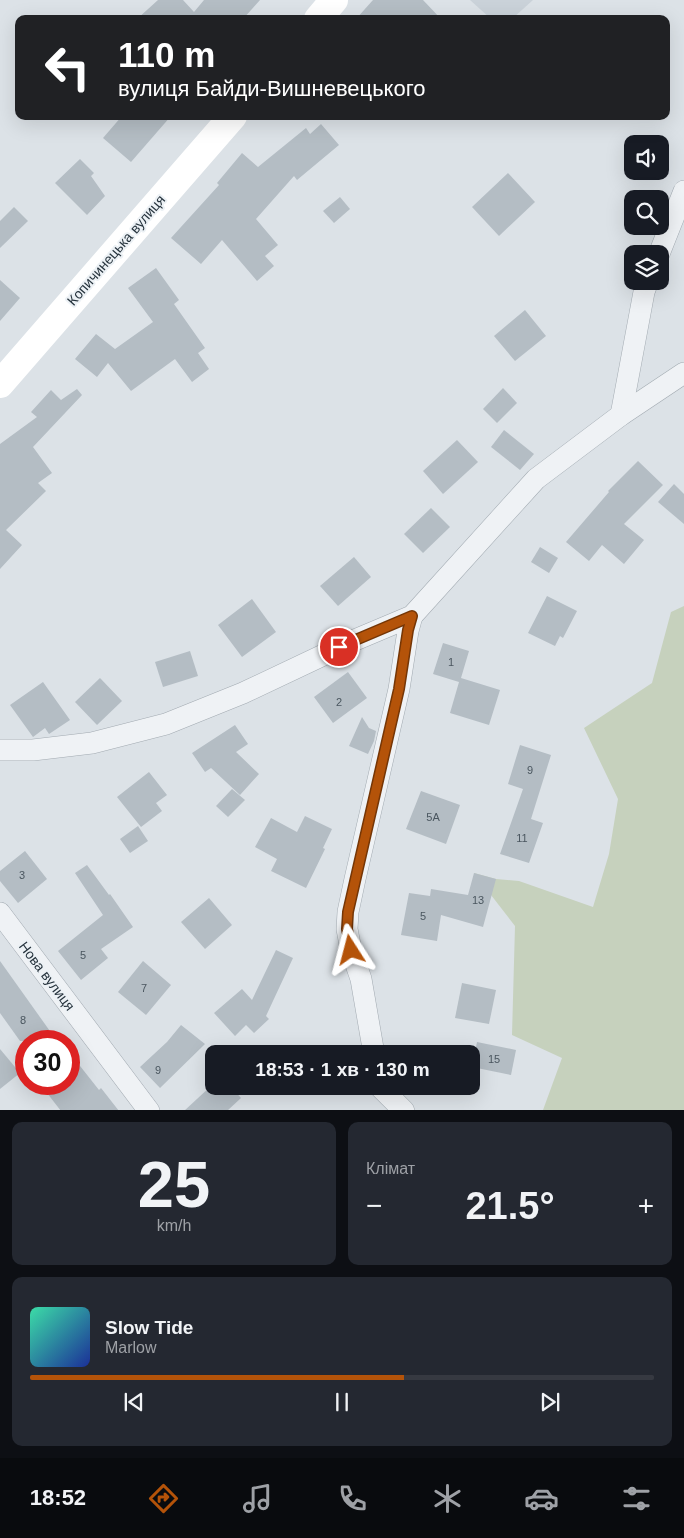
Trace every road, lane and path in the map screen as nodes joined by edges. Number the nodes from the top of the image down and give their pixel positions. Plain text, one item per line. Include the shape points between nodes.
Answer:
1 (334, 0) edge
2 (321, 15) edge
3 (229, 120) edge
4 (684, 191) edge
5 (663, 245) edge
6 (645, 290) edge
7 (684, 373) edge
8 (3, 375) edge
9 (621, 415) junction
10 (412, 616) junction
11 (0, 750) edge
12 (0, 913) edge
13 (372, 1045) edge
14 (388, 1095) edge
15 (149, 1110) edge
16 (404, 1110) edge

1 - 2 main road
3 - 8 main road, Копичинецька вулиця
4 - 5 street
6 - 9 street
7 - 9 street
9 - 10 street via 536,479
10 - 11 street via 243,693 166,724 92,743 33,750
10 - 13 street via 399,689 348,912 347,929 361,979
12 - 15 street, Нова вулиця
14 - 16 street

